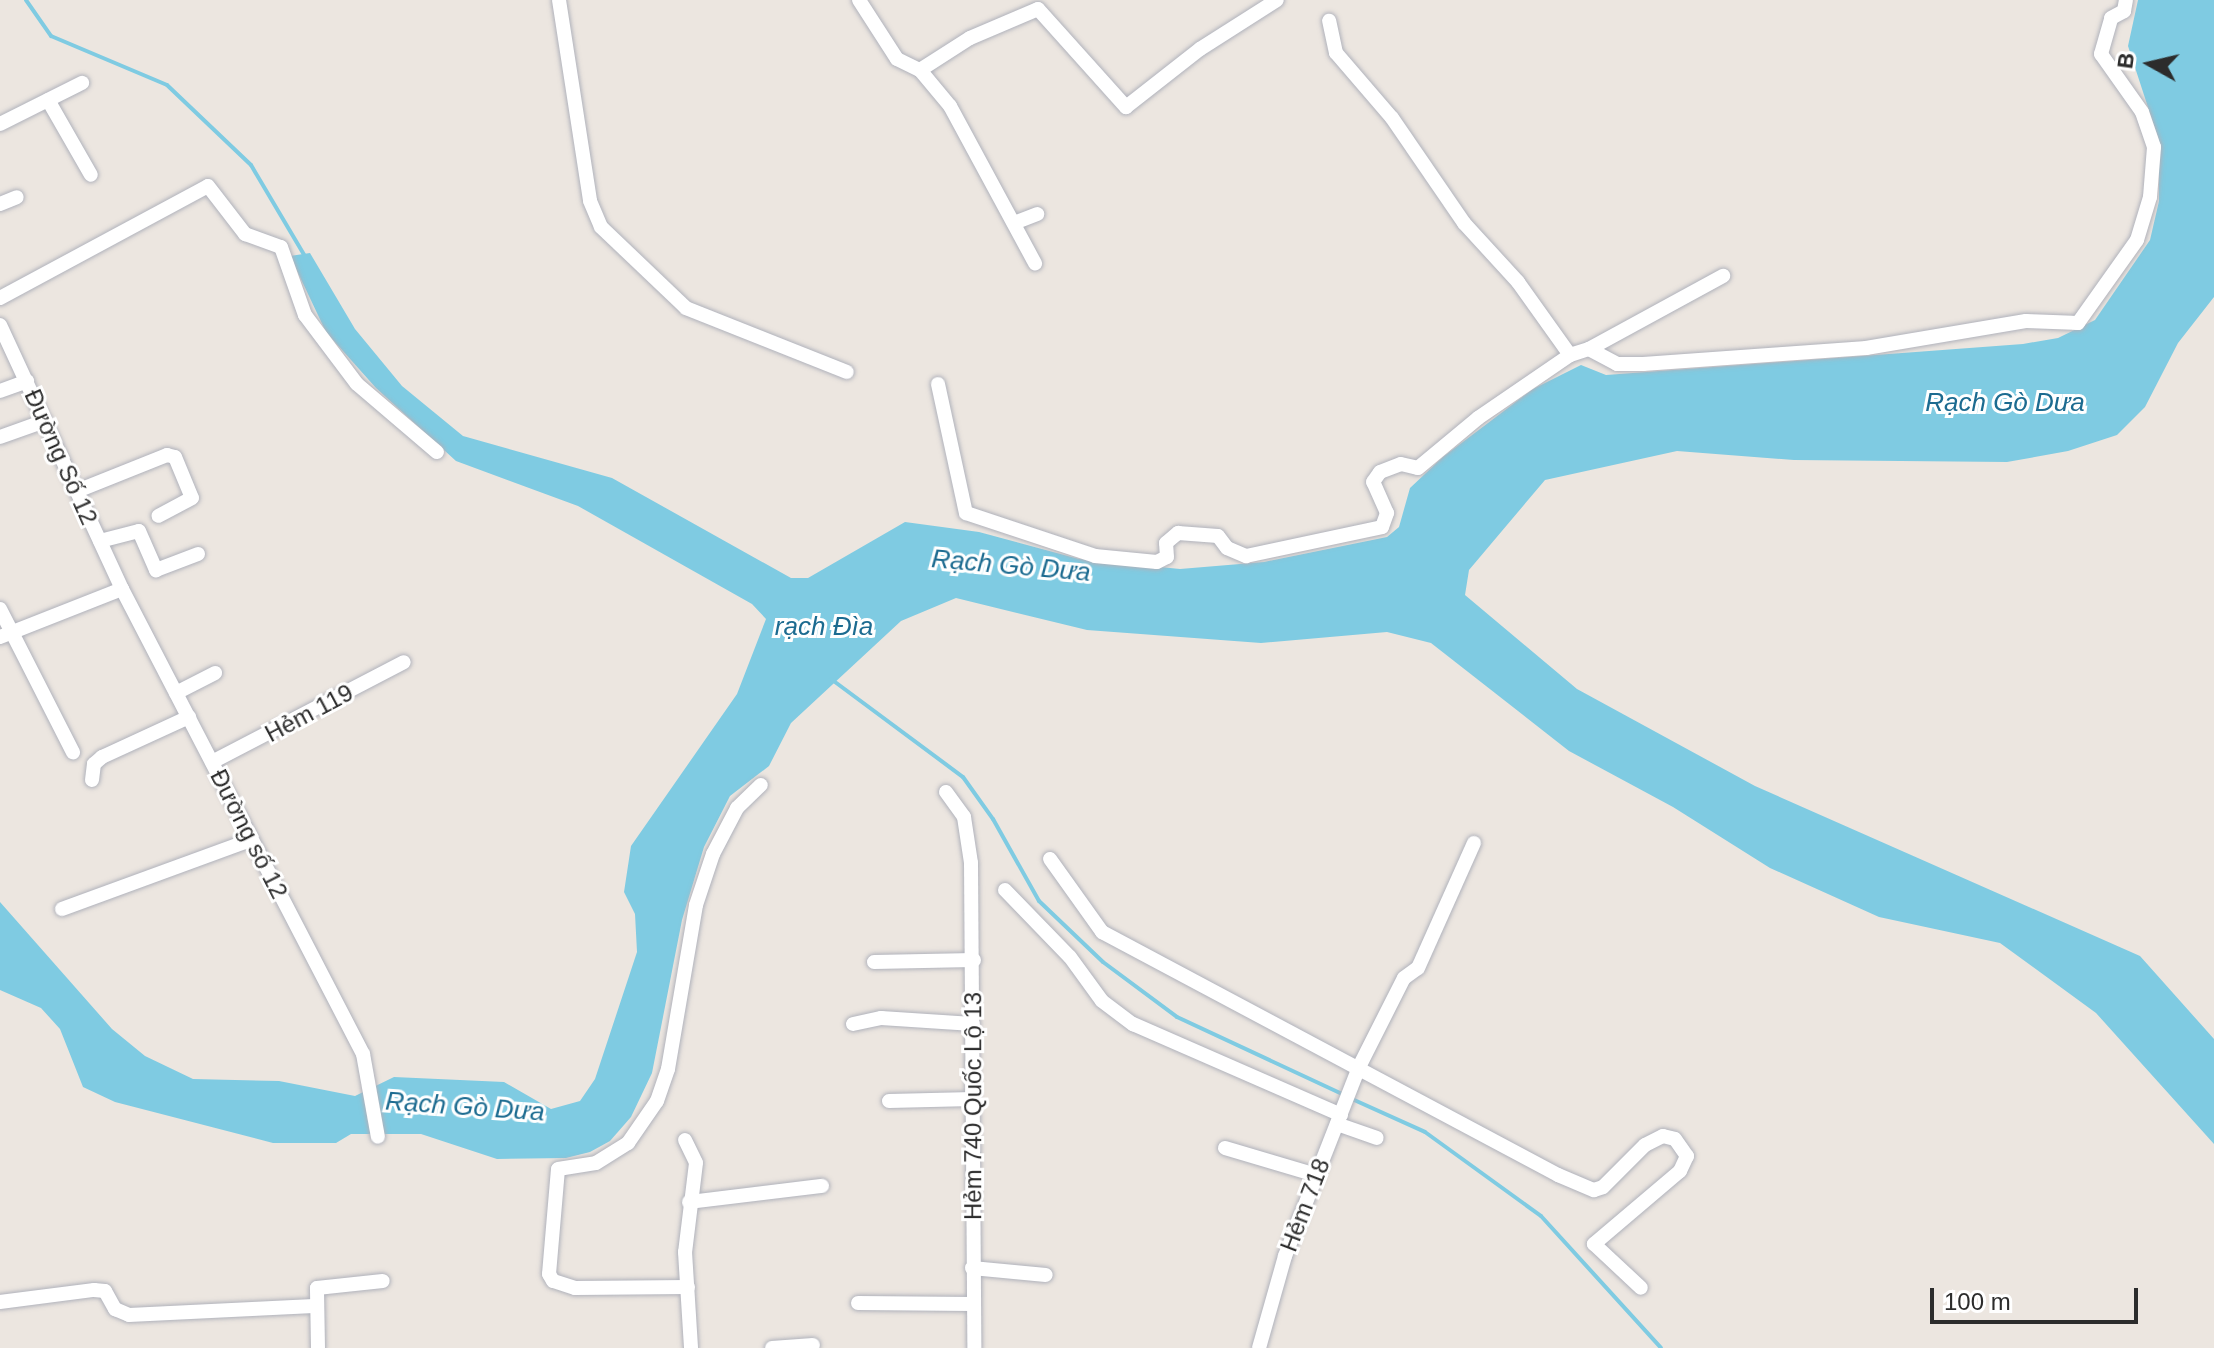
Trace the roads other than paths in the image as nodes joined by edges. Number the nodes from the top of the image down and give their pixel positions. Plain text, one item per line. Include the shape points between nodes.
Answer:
1 (559, 0) edge
2 (859, 0) edge
3 (1277, 0) edge
4 (2126, 0) edge
5 (1329, 21) dead end
6 (920, 70) junction
7 (82, 83) dead end
8 (48, 100) junction
9 (0, 124) edge
10 (91, 175) dead end
11 (17, 197) dead end
12 (0, 204) edge
13 (1037, 214) dead end
14 (1014, 223) junction
15 (1035, 263) dead end
16 (1723, 276) dead end
17 (0, 298) edge
18 (0, 325) edge
19 (1589, 349) junction
20 (1570, 355) junction
21 (847, 372) dead end
22 (27, 381) junction
23 (938, 384) dead end
24 (0, 391) edge
25 (45, 421) junction
26 (0, 437) edge
27 (437, 452) dead end
28 (77, 491) junction
29 (158, 516) dead end
30 (100, 541) junction
31 (198, 554) dead end
32 (122, 589) junction
33 (0, 609) edge
34 (5, 635) edge
35 (404, 662) dead end
36 (215, 673) dead end
37 (176, 693) junction
38 (189, 717) junction
39 (73, 752) dead end
40 (212, 762) junction
41 (92, 780) dead end
42 (761, 785) dead end
43 (946, 792) dead end
44 (251, 840) junction
45 (1474, 843) dead end
46 (1050, 859) dead end
47 (1005, 890) dead end
48 (62, 909) dead end
49 (974, 960) junction
50 (874, 962) dead end
51 (853, 1024) dead end
52 (973, 1024) junction
53 (1360, 1065) junction
54 (973, 1099) junction
55 (889, 1101) dead end
56 (1339, 1119) junction
57 (378, 1137) dead end
58 (1377, 1138) dead end
59 (685, 1140) dead end
60 (1225, 1148) dead end
61 (1316, 1175) junction
62 (822, 1186) dead end
63 (689, 1202) junction
64 (972, 1268) junction
65 (1046, 1275) dead end
66 (383, 1281) dead end
67 (688, 1287) junction
68 (1641, 1288) dead end
69 (0, 1302) edge
70 (858, 1303) dead end
71 (972, 1304) junction
72 (314, 1306) junction
73 (813, 1345) dead end
74 (318, 1348) edge
75 (691, 1348) edge
76 (772, 1348) edge
77 (974, 1348) edge
78 (1259, 1348) edge

1 - 21 street via 590,201 601,227 686,308
2 - 6 street via 897,59
3 - 6 street via 1200,49 1126,107 1038,9 970,38
4 - 19 street via 2124,11 2111,18 2101,54 2142,112 2154,147 2150,197 2137,240 2078,323 2026,321 1866,348 1643,364 1617,364
5 - 20 street via 1336,53 1392,118 1464,223 1518,282
6 - 14 street via 950,106
7 - 8 street
8 - 9 street
8 - 10 street
11 - 12 street
13 - 14 street
14 - 15 street
16 - 19 street
17 - 27 street via 208,186 245,234 281,247 305,315 357,384
18 - 22 street, Đường Số 12
19 - 20 street
20 - 23 street via 1478,418 1418,468 1401,464 1380,472 1373,482 1387,513 1382,527 1246,556 1227,548 1218,536 1178,533 1166,543 1167,557 1157,562 1095,556 966,513
22 - 24 street
22 - 25 street, Đường Số 12
25 - 26 street
25 - 28 street, Đường Số 12
28 - 29 street via 167,455 175,457 192,498
28 - 30 street, Đường Số 12
30 - 31 street via 139,531 156,570
30 - 32 street, Đường Số 12
32 - 34 street
32 - 37 street, Đường số 12
33 - 34 street
34 - 39 street
35 - 40 street, Hẻm 119
36 - 37 street
37 - 38 street, Đường số 12
38 - 40 street, Đường số 12
38 - 41 street via 102,757 94,764
40 - 44 street, Đường số 12
42 - 67 street via 737,808 713,854 696,905 674,1043 657,1101 628,1143 596,1163 558,1169 549,1274 553,1281 575,1288
43 - 49 street, Hẻm 740 Quốc Lộ 13 via 964,817
44 - 48 street
44 - 57 street, Đường số 12 via 363,1054
45 - 53 street, Hẻm 718 via 1418,968 1404,978
46 - 53 street via 1102,932 1218,998
47 - 56 street via 1070,957 1102,1001 1133,1024
49 - 50 street
49 - 52 street, Hẻm 740 Quốc Lộ 13
51 - 52 street via 881,1018
52 - 54 street, Hẻm 740 Quốc Lộ 13
53 - 56 street, Hẻm 718
53 - 68 street via 1480,1137 1594,1190 1645,1145 1663,1136 1675,1139 1687,1156 1680,1171 1594,1244
54 - 55 street
54 - 64 street, Hẻm 740 Quốc Lộ 13
56 - 58 street
56 - 61 street, Hẻm 718
59 - 63 street via 696,1163
60 - 61 street
61 - 78 street, Hẻm 718 via 1285,1256
62 - 63 street
63 - 67 street
64 - 65 street
64 - 71 street, Hẻm 740 Quốc Lộ 13
66 - 72 street via 317,1288
67 - 75 street
69 - 72 street via 94,1290 105,1291 115,1309 129,1315
70 - 71 street
71 - 77 street, Hẻm 740 Quốc Lộ 13
72 - 74 street
73 - 76 street

